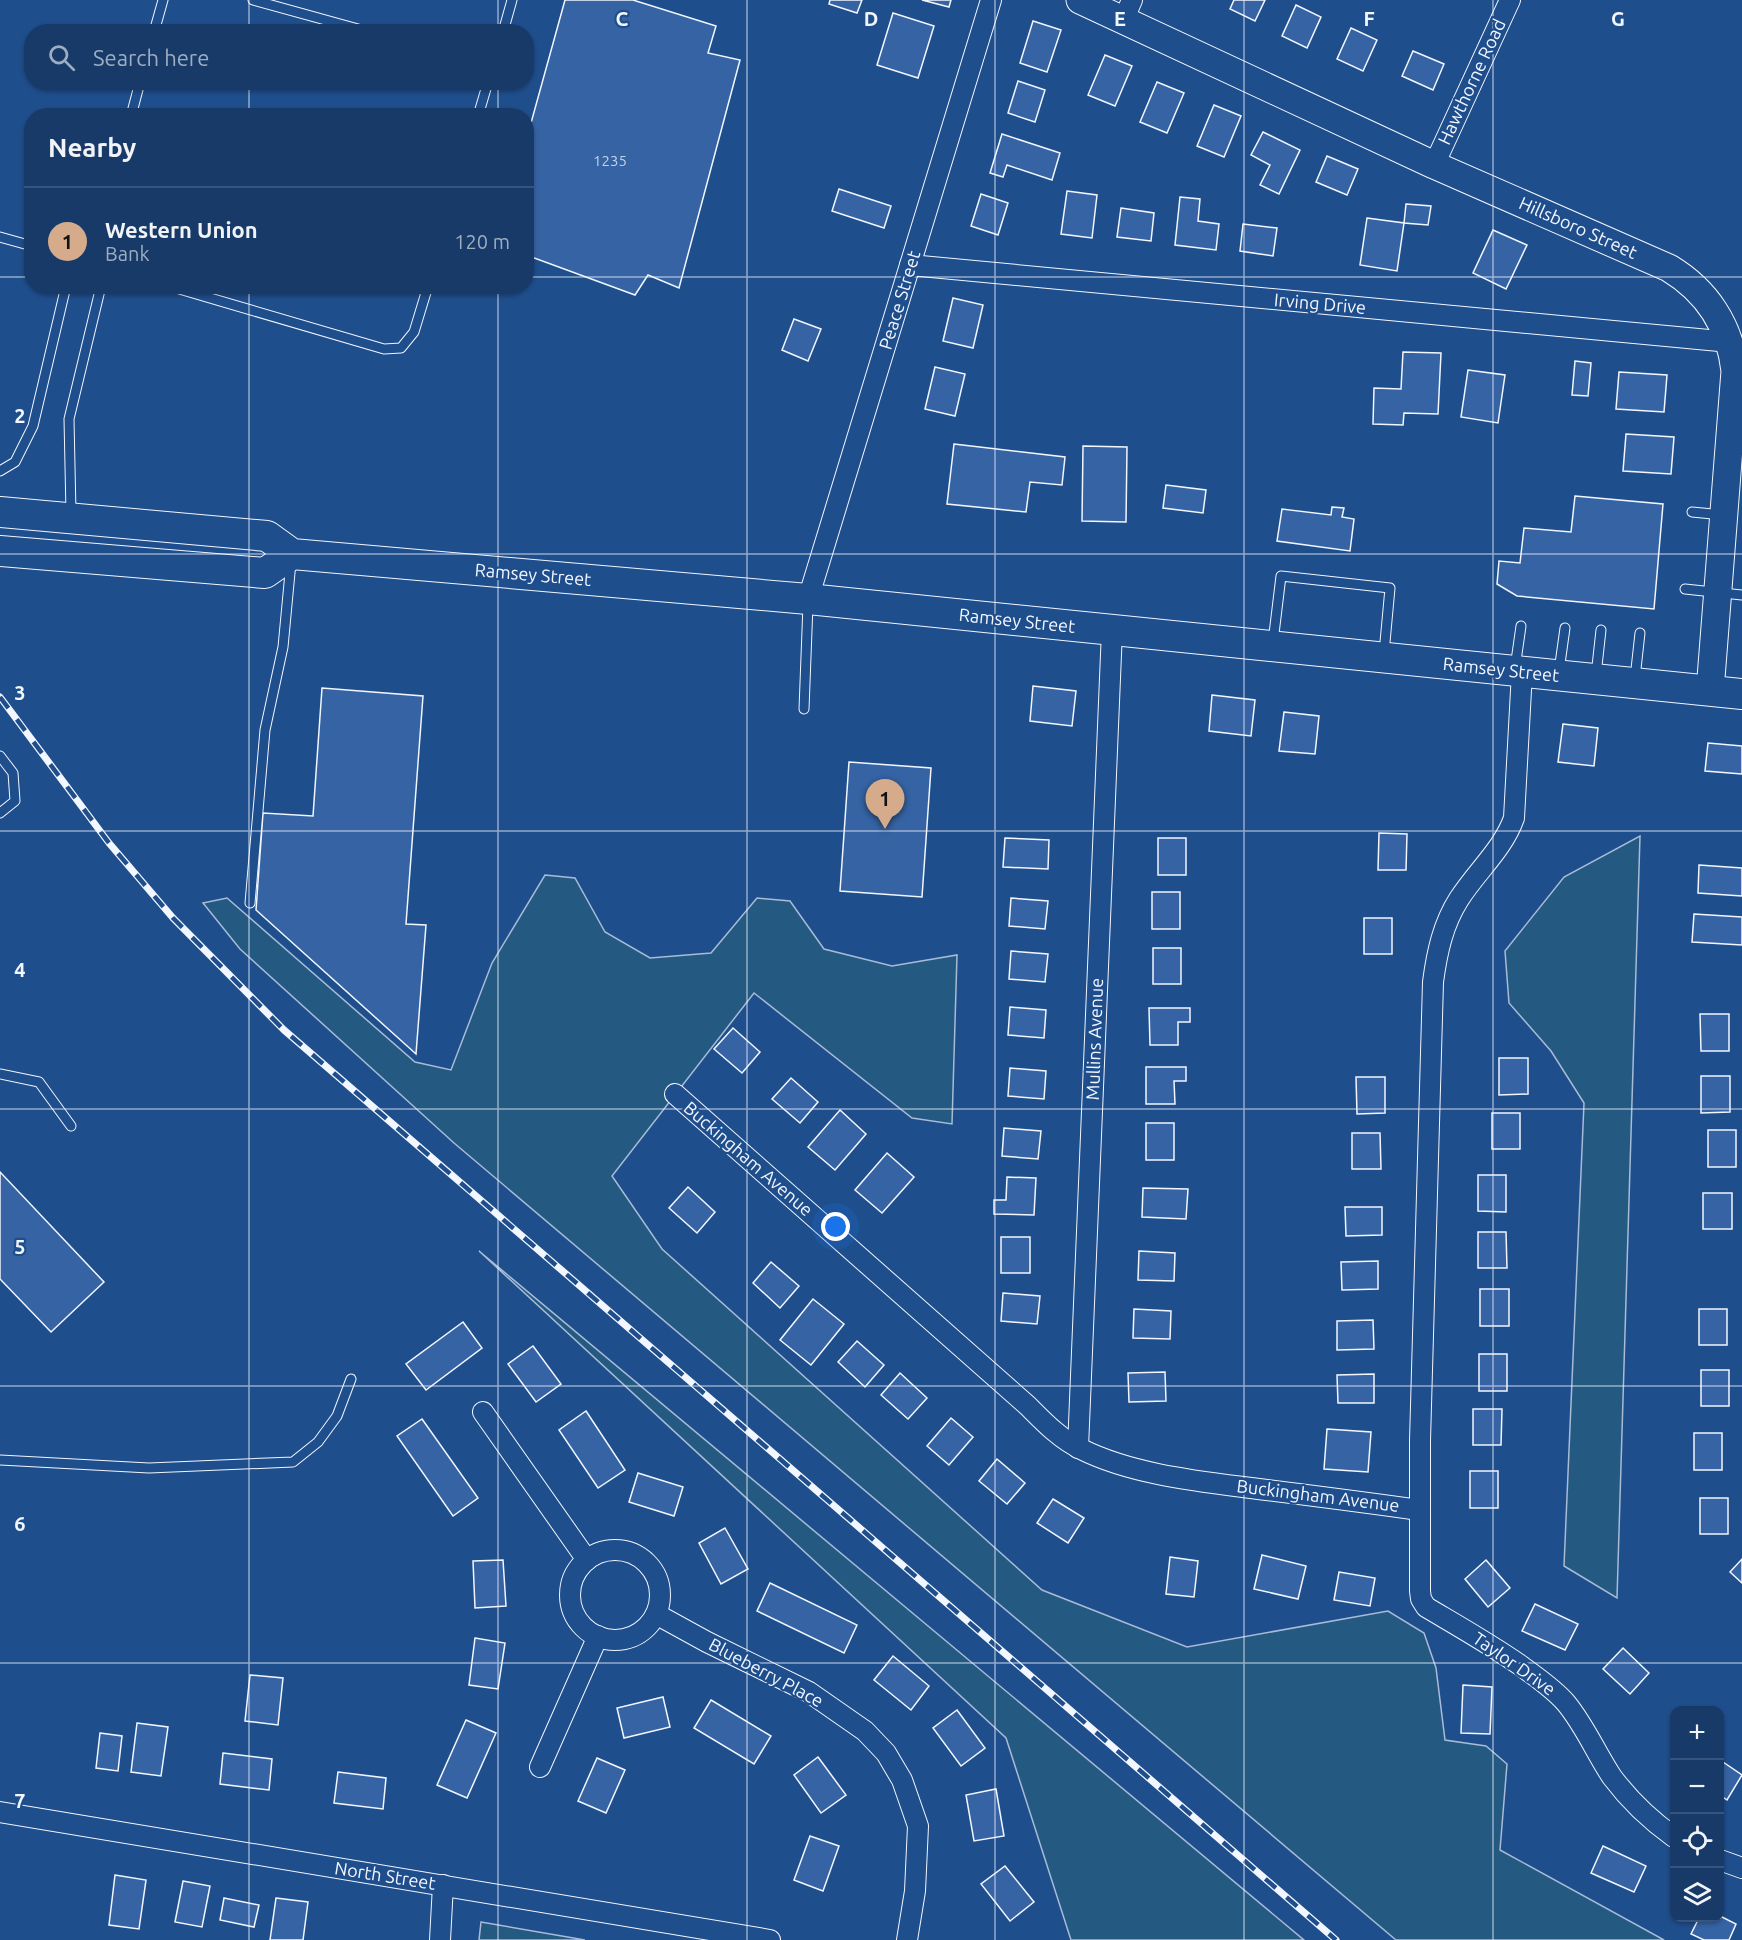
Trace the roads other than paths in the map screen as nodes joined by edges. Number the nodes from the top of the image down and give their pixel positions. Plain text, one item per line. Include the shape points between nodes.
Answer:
1 (163, 0) edge
2 (253, 0) edge
3 (512, 0) edge
4 (991, 0) edge
5 (1080, 0) edge
6 (1510, 0) edge
7 (1128, 10) edge
8 (156, 24) edge
9 (340, 24) edge
10 (505, 24) edge
11 (138, 90) edge
12 (486, 90) edge
13 (133, 108) edge
14 (480, 108) edge
15 (1434, 165) junction
16 (0, 237) edge
17 (24, 244) edge
18 (910, 266) junction
19 (64, 294) edge
20 (98, 294) edge
21 (196, 294) edge
22 (426, 294) edge
23 (1736, 339) edge
24 (0, 471) edge
25 (0, 512) edge
26 (1692, 512) dead end
27 (1727, 512) junction
28 (71, 519) junction
29 (0, 551) edge
30 (292, 554) junction
31 (1685, 590) dead end
32 (1730, 594) edge
33 (808, 599) junction
34 (1521, 626) dead end
35 (1565, 628) dead end
36 (1112, 630) junction
37 (1601, 630) dead end
38 (1640, 633) dead end
39 (1273, 647) junction
40 (1383, 658) junction
41 (1518, 672) junction
42 (1559, 676) junction
43 (1595, 680) junction
44 (1634, 683) junction
45 (1710, 691) junction
46 (1742, 694) edge
47 (804, 709) dead end
48 (0, 756) edge
49 (0, 813) edge
50 (250, 903) dead end
51 (0, 1074) edge
52 (675, 1094) dead end
53 (71, 1126) dead end
54 (351, 1379) dead end
55 (483, 1412) dead end
56 (1078, 1448) junction
57 (0, 1460) edge
58 (1419, 1510) junction
59 (587, 1560) junction
60 (656, 1614) junction
61 (598, 1636) junction
62 (540, 1767) dead end
63 (0, 1812) edge
64 (1670, 1834) edge
65 (1724, 1862) edge
66 (1742, 1868) edge
67 (443, 1885) junction
68 (440, 1940) edge
69 (770, 1940) edge
70 (907, 1940) edge

1 - 8 lane
2 - 9 lane
3 - 10 lane
4 - 18 street, Peace Street
5 - 7 street, Hillsboro Street
6 - 15 street, Hawthorne Road
7 - 15 street, Hillsboro Street
11 - 13 lane
12 - 14 lane
15 - 23 street, Hillsboro Street via 1669,268 1703,295
16 - 17 lane
18 - 23 street, Irving Drive
18 - 33 street, Peace Street
19 - 24 lane via 33,426 15,462
20 - 28 lane via 69,419
21 - 22 lane via 384,349 401,348 414,332
23 - 27 street, Hillsboro Street
25 - 28 main road
26 - 27 lane
27 - 32 street, Hillsboro Street
28 - 30 main road via 267,536
29 - 30 main road via 265,573
30 - 33 main road, Ramsey Street
30 - 50 lane via 283,647 265,730
31 - 32 lane
32 - 45 street, Hillsboro Street
33 - 36 main road, Ramsey Street
33 - 47 lane
34 - 41 lane
35 - 42 lane
36 - 39 main road, Ramsey Street
36 - 56 street, Mullins Avenue
37 - 43 lane
38 - 44 lane
39 - 40 main road, Ramsey Street
39 - 40 lane via 1281,576 1390,588
40 - 41 main road, Ramsey Street
41 - 42 main road, Ramsey Street
41 - 58 street, Buckingham Avenue via 1514,818 1509,832 1459,899 1437,953
42 - 43 main road, Ramsey Street
43 - 44 main road, Ramsey Street
44 - 45 main road, Ramsey Street
45 - 46 main road, Ramsey Street
48 - 49 lane via 13,773 15,801
51 - 53 lane via 39,1082
52 - 56 street, Buckingham Avenue via 1048,1427
54 - 57 lane via 337,1416 318,1442 293,1462 149,1468
55 - 59 street
56 - 58 street, Buckingham Avenue via 1102,1459 1202,1481
58 - 64 street, Taylor Drive via 1420,1591 1426,1607 1543,1682 1582,1725 1629,1799
59 - 60 street via 612,1550 638,1556 656,1575 660,1588
59 - 61 street via 572,1584 571,1599 582,1625
60 - 61 street via 636,1635 622,1639
60 - 70 street, Blueberry Place via 808,1692 865,1731 886,1753 902,1780 918,1826 915,1891
61 - 62 street
63 - 67 street, North Street
65 - 66 street
67 - 68 street
67 - 69 street, North Street

